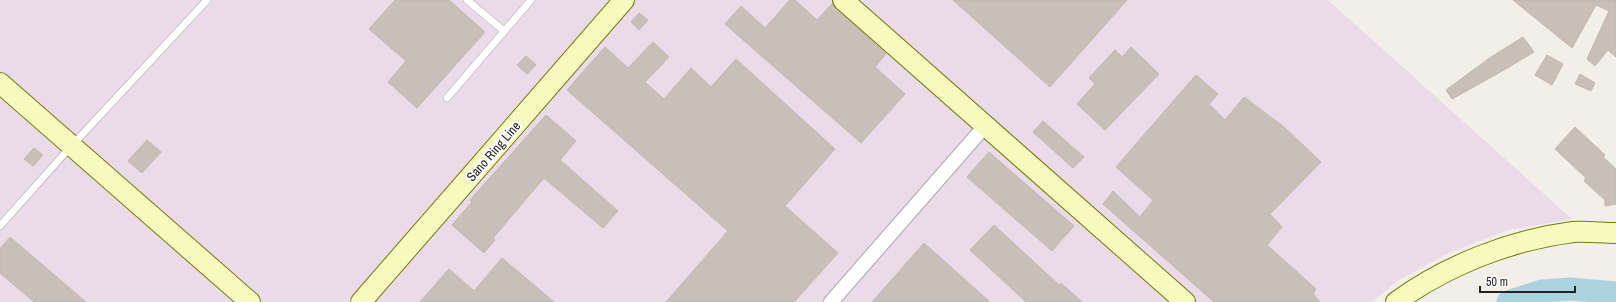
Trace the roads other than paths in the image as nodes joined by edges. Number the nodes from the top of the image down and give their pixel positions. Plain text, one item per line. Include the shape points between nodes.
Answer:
1 (207, 0) edge
2 (467, 0) edge
3 (531, 0) edge
4 (624, 0) edge
5 (843, 0) edge
6 (504, 31) junction
7 (0, 83) edge
8 (447, 98) dead end
9 (985, 126) junction
10 (71, 146) junction
11 (0, 226) edge
12 (1616, 233) edge
13 (250, 302) edge
14 (361, 302) edge
15 (831, 302) edge
16 (1185, 302) edge
17 (1396, 302) edge

1 - 10 lane
2 - 6 lane
3 - 6 lane
4 - 14 street, Sano Ring Line
5 - 9 street
6 - 8 lane
7 - 10 street
9 - 15 street
9 - 16 street
10 - 11 lane
10 - 13 street
12 - 17 street via 1574,232 1522,243 1480,256 1442,273

